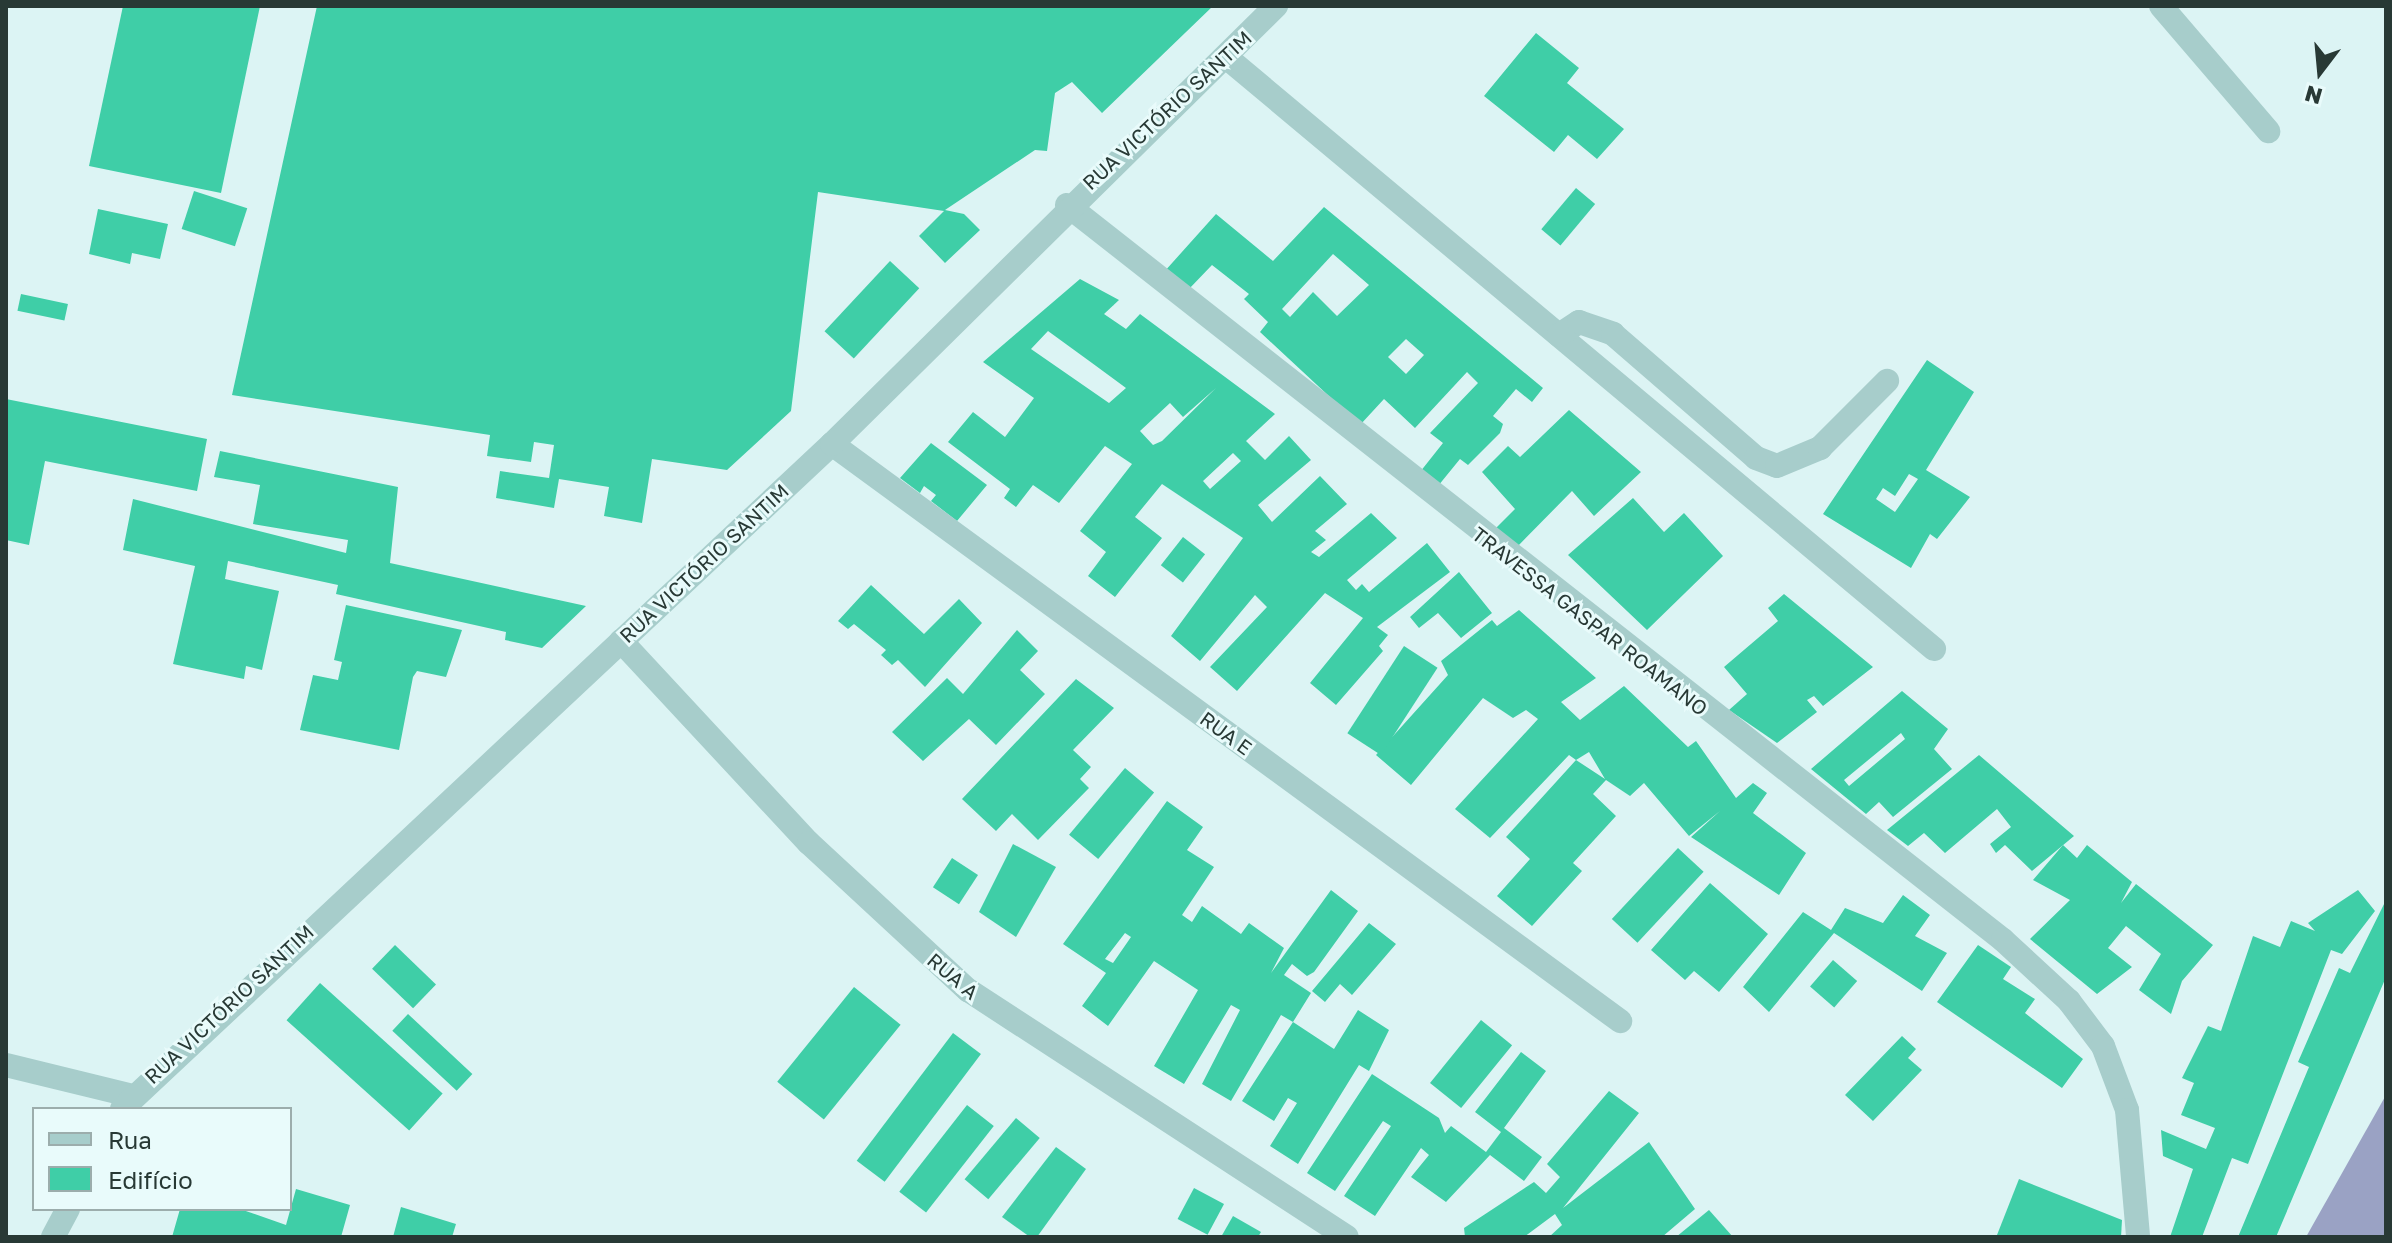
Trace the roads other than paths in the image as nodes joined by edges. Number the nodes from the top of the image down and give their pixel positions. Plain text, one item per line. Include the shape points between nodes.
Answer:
1 (1276, 6) edge
2 (2161, 6) edge
3 (1226, 57) junction
4 (2268, 131) dead end
5 (1067, 205) junction
6 (1559, 335) junction
7 (1887, 381) dead end
8 (832, 444) junction
9 (621, 641) junction
10 (1934, 649) dead end
11 (1620, 1021) dead end
12 (6, 1065) edge
13 (126, 1102) edge
14 (67, 1211) edge
15 (53, 1237) edge
16 (1347, 1237) edge
17 (2138, 1237) edge

1 - 3 street, RUA VICTÓRIO SANTIM
2 - 4 street
3 - 5 street, RUA VICTÓRIO SANTIM
3 - 6 street
5 - 8 street, RUA VICTÓRIO SANTIM
5 - 17 street, TRAVESSA GASPAR ROAMANO via 2003,940 2069,1001 2103,1046 2127,1110
6 - 7 street via 1579,322 1613,334 1756,458 1777,466 1820,448
6 - 10 street
8 - 9 street, RUA VICTÓRIO SANTIM
8 - 11 street, RUA E
9 - 13 street, RUA VICTÓRIO SANTIM
9 - 16 street, RUA A via 809,843 968,990
12 - 13 street
14 - 15 street

